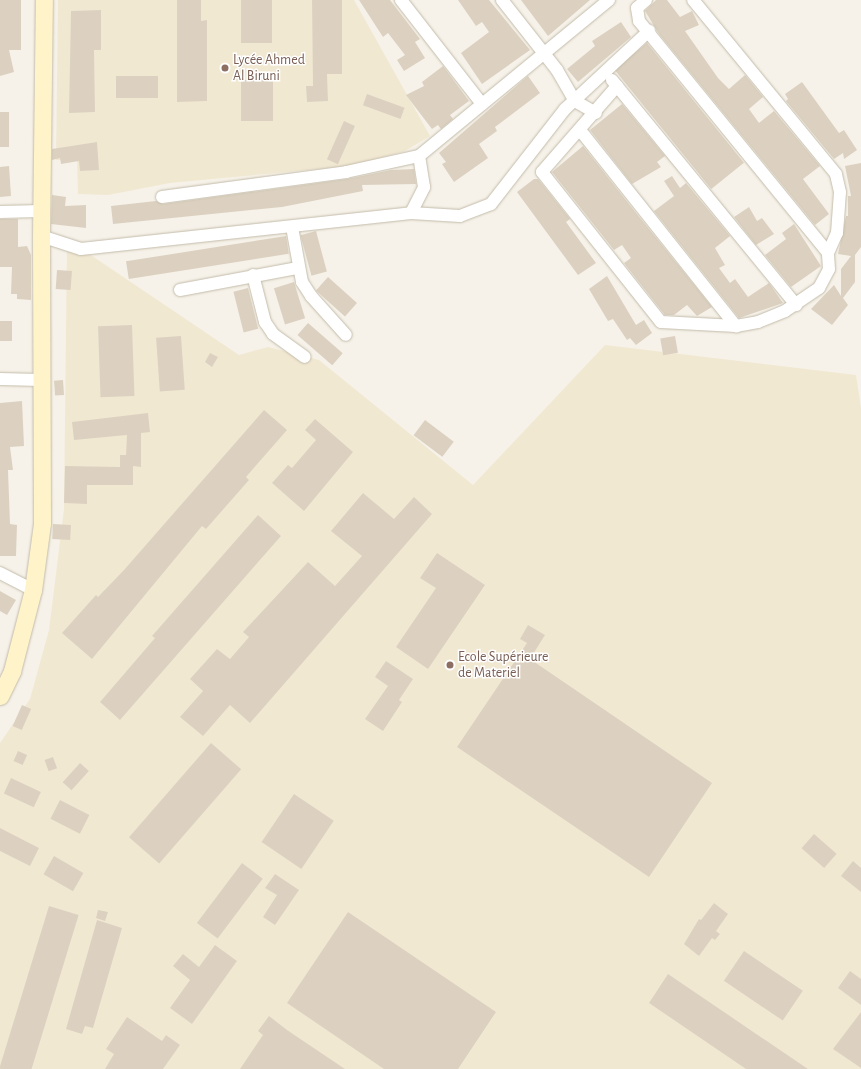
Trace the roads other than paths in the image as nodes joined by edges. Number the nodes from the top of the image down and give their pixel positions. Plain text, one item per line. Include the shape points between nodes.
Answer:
1 (44, 0) edge
2 (401, 0) edge
3 (502, 0) edge
4 (609, 0) edge
5 (646, 0) edge
6 (694, 0) edge
7 (649, 31) junction
8 (543, 54) junction
9 (605, 73) junction
10 (617, 86) junction
11 (575, 101) junction
12 (482, 104) junction
13 (596, 113) junction
14 (580, 130) junction
15 (419, 156) junction
16 (162, 197) dead end
17 (41, 211) junction
18 (0, 212) edge
19 (411, 213) junction
20 (292, 227) junction
21 (41, 236) junction
22 (828, 254) junction
23 (298, 268) junction
24 (253, 275) junction
25 (180, 290) dead end
26 (796, 305) junction
27 (736, 326) junction
28 (346, 335) dead end
29 (305, 357) dead end
30 (0, 379) edge
31 (40, 380) junction
32 (0, 573) edge
33 (33, 590) junction
34 (0, 696) edge

1 - 17 main road
2 - 12 street
3 - 8 street
4 - 8 street
5 - 7 street via 637,8 637,18
6 - 22 street via 836,174 840,192 837,233
7 - 9 street
7 - 22 street
8 - 11 street via 557,70
8 - 12 street
9 - 10 street
9 - 11 street
10 - 13 street
10 - 26 street
11 - 13 street
11 - 19 street via 550,127 491,204 460,216
12 - 15 street
13 - 14 street
14 - 27 street
14 - 27 street via 542,172 546,178 661,322
15 - 16 street via 346,172
15 - 19 street via 424,187
17 - 18 street
17 - 21 main road
19 - 20 street
20 - 21 street via 81,249
20 - 23 street
21 - 31 main road
22 - 26 street via 829,269 818,288
23 - 24 street
23 - 28 street via 311,296
24 - 25 street
24 - 29 street via 265,322 273,334
26 - 27 street via 758,322
30 - 31 street
31 - 33 main road via 42,523
32 - 33 street
33 - 34 main road via 12,671

